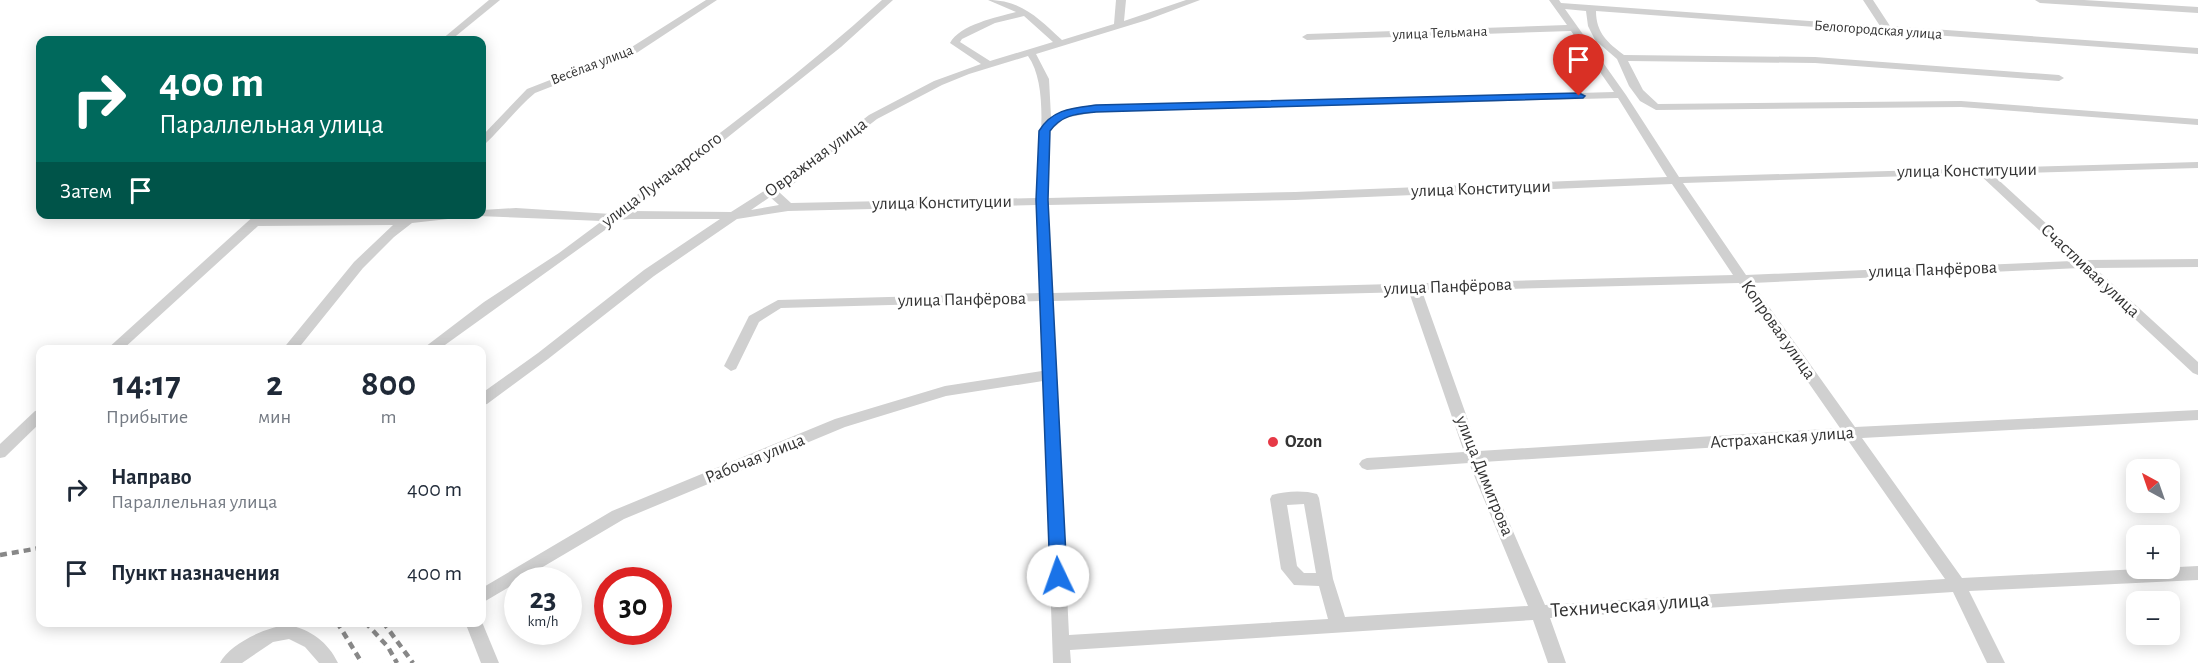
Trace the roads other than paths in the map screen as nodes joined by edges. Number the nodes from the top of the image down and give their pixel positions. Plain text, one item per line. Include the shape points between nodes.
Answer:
1 (495, 0) edge
2 (712, 0) edge
3 (888, 0) edge
4 (993, 0) edge
5 (1121, 0) edge
6 (1195, 0) edge
7 (1868, 0) edge
8 (2040, 0) edge
9 (1556, 3) edge
10 (1591, 9) junction
11 (2198, 10) edge
12 (1024, 13) junction
13 (1119, 24) junction
14 (1574, 28) junction
15 (1888, 31) junction
16 (451, 36) edge
17 (1306, 37) dead end
18 (1059, 42) junction
19 (2198, 51) edge
20 (1030, 52) junction
21 (1622, 58) junction
22 (989, 64) junction
23 (2059, 78) dead end
24 (1622, 95) junction
25 (2198, 122) edge
26 (1045, 131) junction
27 (486, 137) edge
28 (2198, 165) edge
29 (1983, 171) junction
30 (1677, 181) junction
31 (771, 191) junction
32 (1042, 200) junction
33 (788, 207) junction
34 (486, 213) edge
35 (736, 216) junction
36 (611, 218) junction
37 (259, 219) edge
38 (293, 219) edge
39 (405, 219) edge
40 (410, 219) edge
41 (2198, 263) edge
42 (2083, 264) junction
43 (1743, 279) junction
44 (1414, 288) junction
45 (1046, 298) junction
46 (119, 345) edge
47 (293, 345) edge
48 (435, 345) edge
49 (731, 366) dead end
50 (2198, 370) edge
51 (1048, 375) junction
52 (486, 397) edge
53 (2198, 415) edge
54 (36, 419) edge
55 (1850, 434) junction
56 (0, 453) edge
57 (1474, 458) junction
58 (1367, 464) dead end
59 (2198, 573) edge
60 (1325, 579) junction
61 (1958, 585) junction
62 (486, 594) edge
63 (1539, 611) junction
64 (1339, 626) junction
65 (475, 627) edge
66 (1062, 643) junction
67 (229, 663) edge
68 (330, 663) edge
69 (490, 663) edge
70 (1062, 663) edge
71 (1557, 663) edge
72 (1996, 663) edge

1 - 16 street
2 - 27 street, Весёлая улица via 631,52 531,91
3 - 36 street, улица Луначарского via 838,45 704,151
4 - 12 street
5 - 13 street
6 - 13 street, Овражная улица
7 - 15 street
8 - 11 street
9 - 10 street, Белогородская улица
9 - 14 street, Копровая улица
10 - 15 street, Белогородская улица
10 - 21 street via 1598,40
12 - 18 street
12 - 22 street via 992,21 958,37 955,43
13 - 18 street, Овражная улица
14 - 17 street, улица Тельмана
14 - 24 street, Копровая улица
15 - 19 street, Белогородская улица
18 - 20 street, Овражная улица
20 - 22 street, Овражная улица
20 - 26 street via 1041,66 1045,84
21 - 23 street via 1815,60
21 - 25 street via 1627,73 1656,107 1961,104
22 - 31 street, Овражная улица via 938,83 873,117 784,186
24 - 26 street via 1096,109 1059,115
24 - 30 street, Копровая улица
26 - 32 street
28 - 29 street, улица Конституции
29 - 30 street, улица Конституции
29 - 42 street, Счастливая улица
30 - 32 street, улица Конституции via 1295,196
30 - 43 street, Копровая улица
31 - 33 street
31 - 35 street, Овражная улица
32 - 33 street, улица Конституции
32 - 45 street
33 - 35 street, улица Конституции
34 - 36 street
35 - 36 street via 630,214
35 - 52 street, Овражная улица via 649,273
36 - 48 street, улица Луначарского
37 - 46 street
38 - 39 street
40 - 47 street via 379,244 350,275
41 - 42 street, улица Панфёрова
42 - 43 street, улица Панфёрова
42 - 50 street, Счастливая улица
43 - 44 street, улица Панфёрова
43 - 55 street, Копровая улица
44 - 45 street, улица Панфёрова
44 - 57 street, улица Димитрова
45 - 49 street, улица Панфёрова via 778,304 754,319
45 - 51 street
51 - 62 street, Рабочая улица via 945,391 840,423 618,515
51 - 66 street
53 - 55 street, Астраханская улица
54 - 56 street
55 - 57 street, Астраханская улица
55 - 61 street, Копровая улица
57 - 58 street, Астраханская улица
57 - 63 street, улица Димитрова
59 - 61 street, Техническая улица
60 - 60 street via 1311,498 1278,499 1289,569 1300,580
60 - 64 street
61 - 63 street, Техническая улица
61 - 72 street, Копровая улица
63 - 64 street, Техническая улица
63 - 71 street, улица Димитрова
64 - 66 street, Техническая улица
65 - 69 street
66 - 70 street
67 - 68 street via 269,634 287,631 310,641

